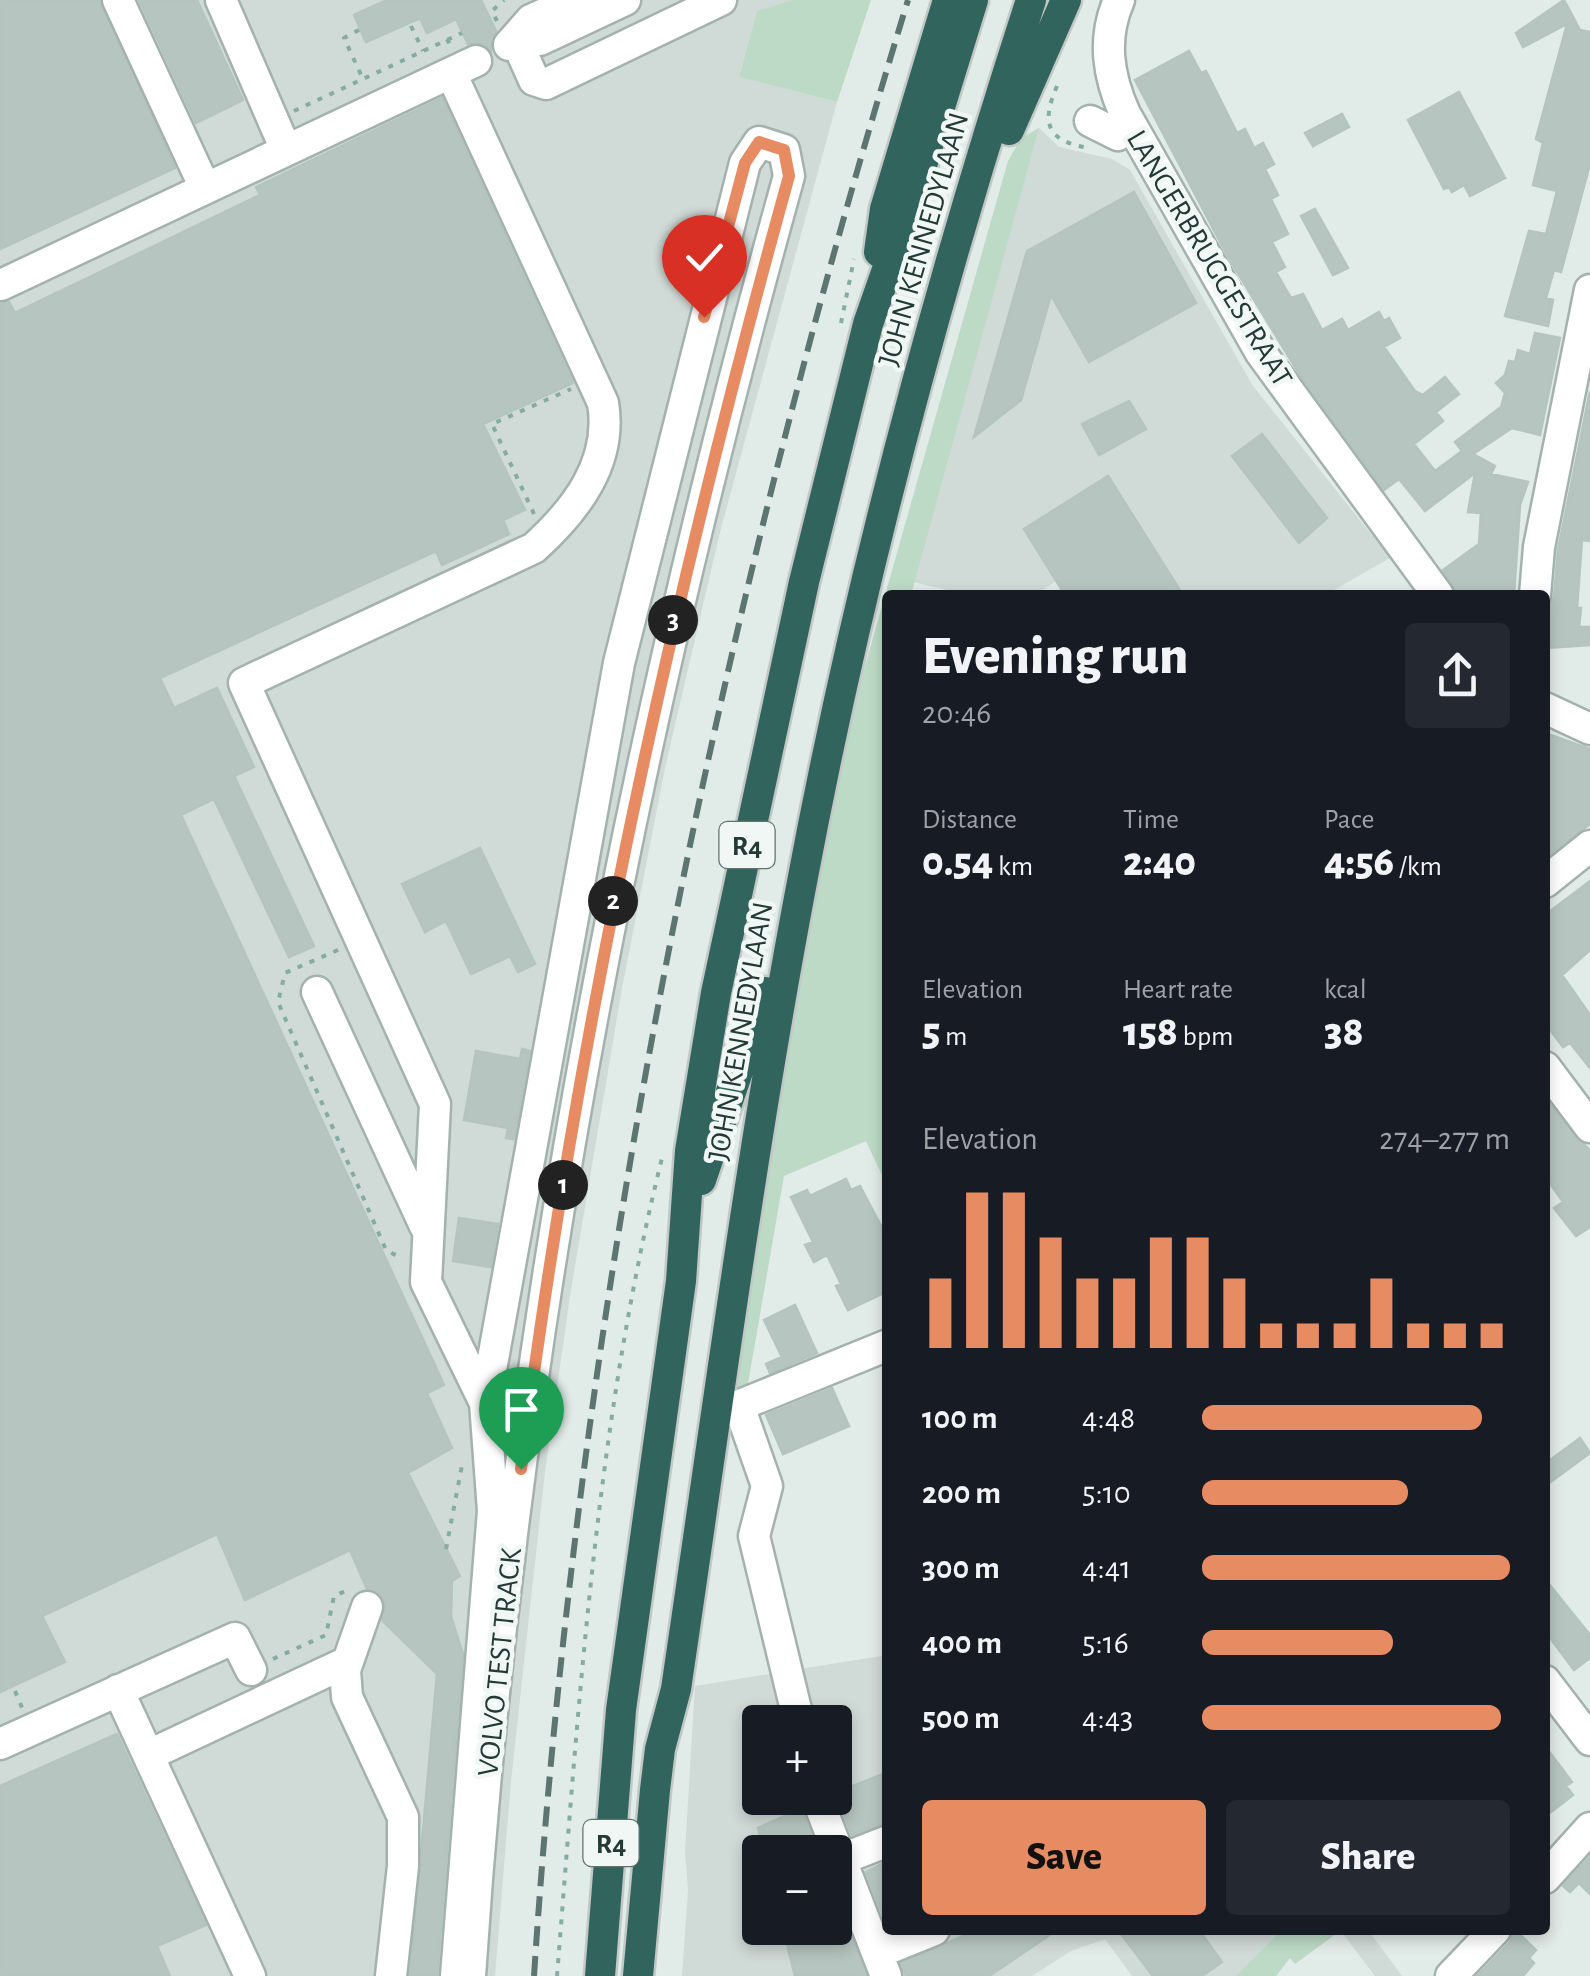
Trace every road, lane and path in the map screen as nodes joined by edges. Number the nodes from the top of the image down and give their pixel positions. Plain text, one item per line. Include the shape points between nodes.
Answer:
1 (118, 0) edge
2 (221, 0) edge
3 (575, 0) edge
4 (624, 0) edge
5 (721, 0) edge
6 (948, 0) edge
7 (973, 0) edge
8 (1014, 0) edge
9 (1031, 0) edge
10 (1066, 0) edge
11 (1120, 0) edge
12 (411, 26) dead end
13 (359, 30) dead end
14 (448, 40) dead end
15 (513, 41) junction
16 (422, 50) dead end
17 (462, 67) junction
18 (1064, 70) dead end
19 (362, 78) dead end
20 (1092, 135) joint
21 (1138, 135) junction
22 (286, 150) junction
23 (206, 188) junction
24 (1590, 268) edge
25 (1, 285) edge
26 (1590, 287) edge
27 (868, 324) junction
28 (593, 378) junction
29 (545, 538) junction
30 (1434, 590) edge
31 (1535, 590) edge
32 (1550, 710) edge
33 (1590, 728) edge
34 (1590, 846) edge
35 (1550, 878) edge
36 (802, 879) junction
37 (340, 949) dead end
38 (317, 992) dead end
39 (1550, 1074) edge
40 (1590, 1127) edge
41 (427, 1228) junction
42 (390, 1263) dead end
43 (680, 1280) junction
44 (882, 1347) edge
45 (485, 1403) junction
46 (464, 1451) dead end
47 (446, 1548) dead end
48 (366, 1595) joint
49 (347, 1662) junction
50 (250, 1670) joint
51 (1550, 1688) edge
52 (118, 1690) junction
53 (795, 1705) edge
54 (1590, 1740) edge
55 (0, 1744) edge
56 (148, 1755) junction
57 (1590, 1828) edge
58 (882, 1843) edge
59 (852, 1855) edge
60 (1550, 1872) edge
61 (852, 1886) edge
62 (926, 1935) edge
63 (1490, 1935) edge
64 (881, 1964) edge
65 (250, 1976) edge
66 (391, 1976) edge
67 (456, 1976) edge
68 (470, 1976) edge
69 (600, 1976) edge
70 (638, 1976) edge
71 (1450, 1976) edge

1 - 23 street
2 - 22 street
3 - 15 street via 531,20
4 - 15 street via 540,40
5 - 15 street via 546,84 534,80
6 - 27 highway via 885,209
7 - 27 highway, JOHN KENNEDYLAAN / R4
8 - 43 highway, JOHN KENNEDYLAAN / R4 via 913,345 801,797 768,982 703,1170
9 - 36 highway, JOHN KENNEDYLAAN / R4 via 881,522
10 - 36 highway via 1013,117 893,527 833,781
11 - 21 street, LANGERBRUGGESTRAAT via 1110,22 1110,82
12 - 16 path
13 - 19 path via 344,38
14 - 17 path
17 - 22 street
17 - 28 street
18 - 20 path via 1047,122 1072,145
20 - 21 street
21 - 30 street, LANGERBRUGGESTRAAT via 1261,353
22 - 23 street
23 - 25 street
24 - 26 street
26 - 31 street
27 - 43 highway, JOHN KENNEDYLAAN / R4 via 804,582 716,993 690,1151
28 - 29 street via 607,426 603,448 588,486
28 - 29 path via 492,424
29 - 41 street via 244,683 436,1104
32 - 33 street
34 - 35 street
36 - 70 highway, JOHN KENNEDYLAAN / R4 via 743,1217 676,1689 660,1749
37 - 42 path via 285,974 278,1002 386,1250 401,1258
38 - 41 street
39 - 40 street
41 - 45 street via 426,1282
43 - 69 highway, JOHN KENNEDYLAAN / R4 via 621,1710
44 - 53 street via 733,1408 766,1486 754,1536
45 - 67 street, VOLVO TEST TRACK via 493,1511
45 - 68 street, VOLVO TEST TRACK via 620,663 745,163 759,142 784,150 789,176 673,622 582,1077 516,1514
46 - 47 path
48 - 49 street
48 - 50 path via 334,1596 326,1635
49 - 56 street
49 - 66 street via 346,1697 403,1817
50 - 52 street via 234,1638
51 - 54 street
52 - 55 street
52 - 56 street
56 - 65 street
57 - 60 street
58 - 59 street
61 - 64 street
62 - 64 street
63 - 71 street

